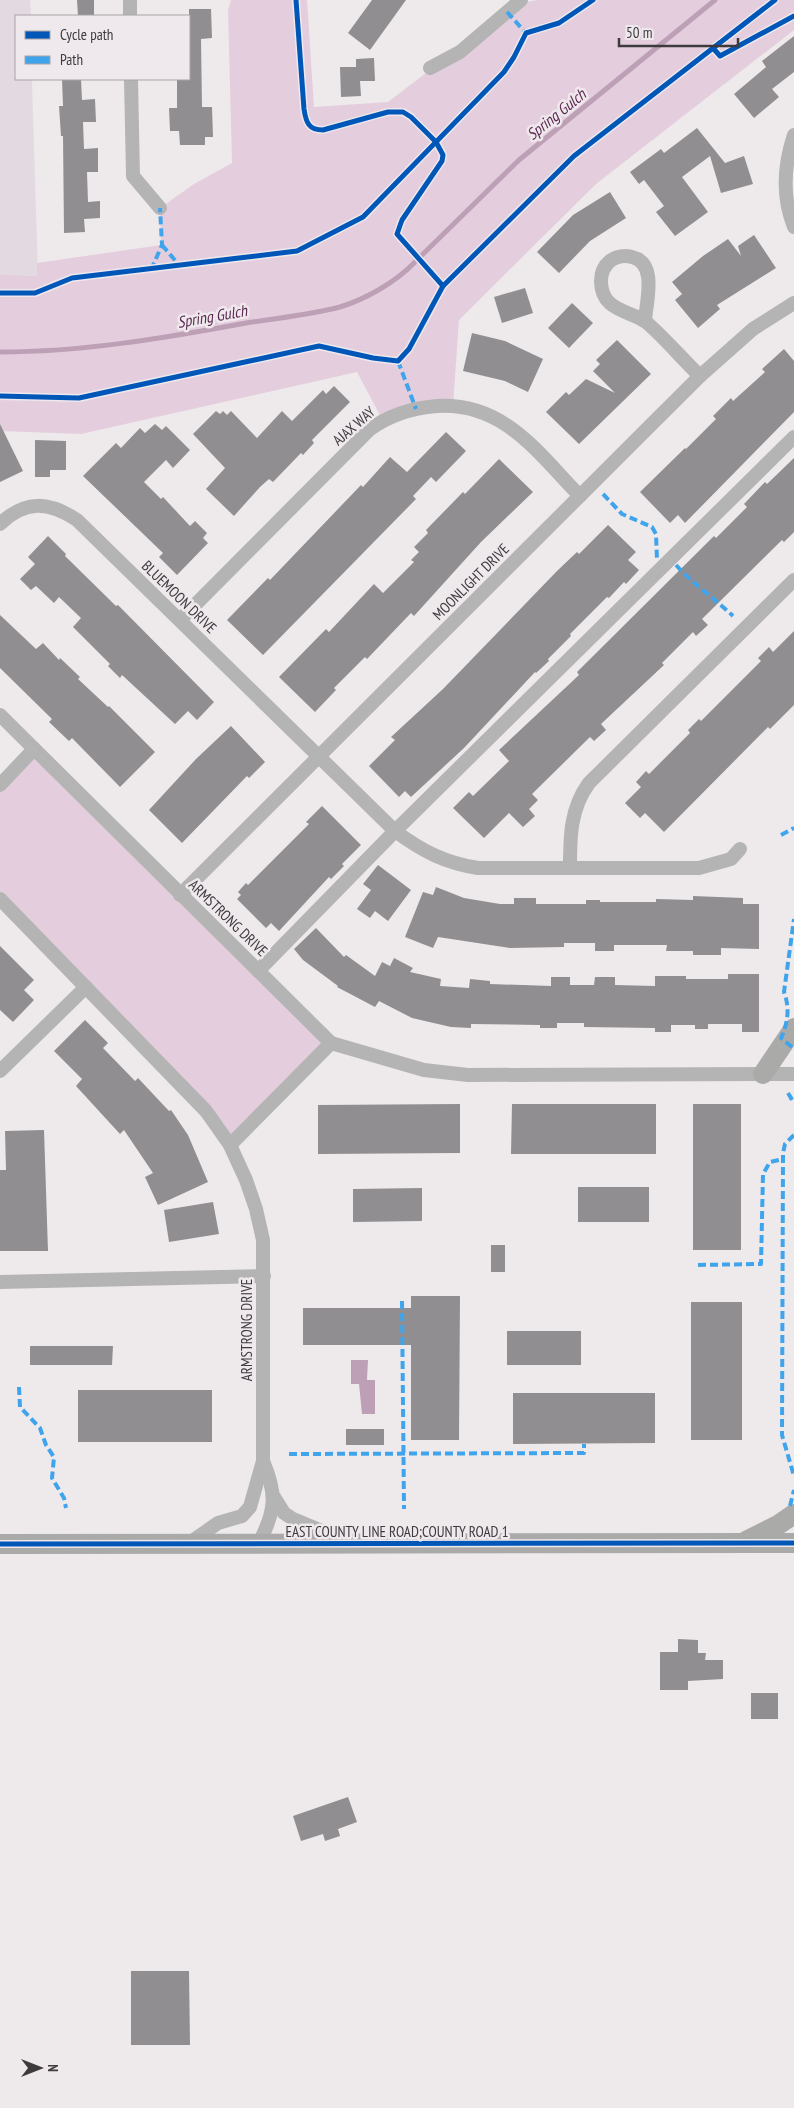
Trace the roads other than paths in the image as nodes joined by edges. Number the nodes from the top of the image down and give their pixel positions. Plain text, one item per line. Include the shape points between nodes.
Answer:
1 (130, 0) edge
2 (521, 0) edge
3 (130, 15) edge
4 (430, 68) dead end
5 (131, 80) edge
6 (794, 134) edge
7 (160, 208) dead end
8 (794, 227) edge
9 (794, 303) edge
10 (645, 321) junction
11 (700, 376) junction
12 (794, 438) edge
13 (580, 496) junction
14 (0, 524) edge
15 (794, 580) edge
16 (180, 620) junction
17 (0, 715) edge
18 (34, 749) junction
19 (319, 757) junction
20 (0, 785) edge
21 (395, 831) junction
22 (740, 849) dead end
23 (570, 868) junction
24 (180, 895) junction
25 (0, 899) edge
26 (258, 971) junction
27 (86, 987) junction
28 (794, 1028) edge
29 (332, 1043) junction
30 (0, 1071) edge
31 (762, 1074) junction
32 (794, 1074) edge
33 (230, 1145) junction
34 (264, 1276) junction
35 (0, 1282) edge
36 (263, 1461) junction
37 (274, 1497) junction
38 (794, 1514) edge
39 (740, 1543) junction
40 (794, 1543) edge
41 (0, 1544) edge
42 (354, 1544) junction
43 (187, 1545) junction
44 (258, 1545) junction

1 - 3 street
2 - 4 street via 460,52
5 - 7 street via 133,176
6 - 8 street via 785,188
9 - 11 street, MOONLIGHT DRIVE via 753,329
10 - 10 street via 646,268 642,261 631,256 611,260 602,274 605,295 620,310
10 - 11 street
11 - 13 street, MOONLIGHT DRIVE
12 - 21 street
13 - 16 street, AJAX WAY via 512,428 494,416 480,410 452,406 397,414 369,430
13 - 19 street, MOONLIGHT DRIVE
14 - 16 street, BLUEMOON DRIVE via 9,515 26,507 48,506 62,510 77,520
15 - 23 street via 589,783 574,810
16 - 19 street, BLUEMOON DRIVE
17 - 18 street, ARMSTRONG DRIVE
18 - 20 street
18 - 24 street, ARMSTRONG DRIVE
19 - 21 street, BLUEMOON DRIVE
19 - 24 street, MOONLIGHT DRIVE
21 - 23 street, BLUEMOON DRIVE via 430,855 462,866
21 - 26 street
22 - 23 street, BLUEMOON DRIVE via 731,860 699,868
24 - 26 street, ARMSTRONG DRIVE
25 - 27 street, ARMSTRONG DRIVE
26 - 29 street, ARMSTRONG DRIVE
27 - 30 street
27 - 33 street, ARMSTRONG DRIVE via 206,1111
28 - 31 main road
29 - 31 street via 424,1070 468,1075
29 - 33 street
31 - 32 street
33 - 34 street, ARMSTRONG DRIVE via 256,1209
34 - 35 street
34 - 36 street, ARMSTRONG DRIVE
36 - 37 street, ARMSTRONG DRIVE
36 - 43 street, ARMSTRONG DRIVE via 250,1507 242,1516 218,1523
37 - 42 street, ARMSTRONG DRIVE via 284,1513 293,1519
37 - 44 street, ARMSTRONG DRIVE via 272,1515
38 - 39 main road
39 - 40 main road, EAST COUNTY LINE ROAD;COUNTY ROAD 1
39 - 42 main road, EAST COUNTY LINE ROAD;COUNTY ROAD 1
41 - 43 main road, EAST COUNTY LINE ROAD;COUNTY ROAD 1
42 - 44 main road, EAST COUNTY LINE ROAD;COUNTY ROAD 1
43 - 44 main road, EAST COUNTY LINE ROAD;COUNTY ROAD 1

